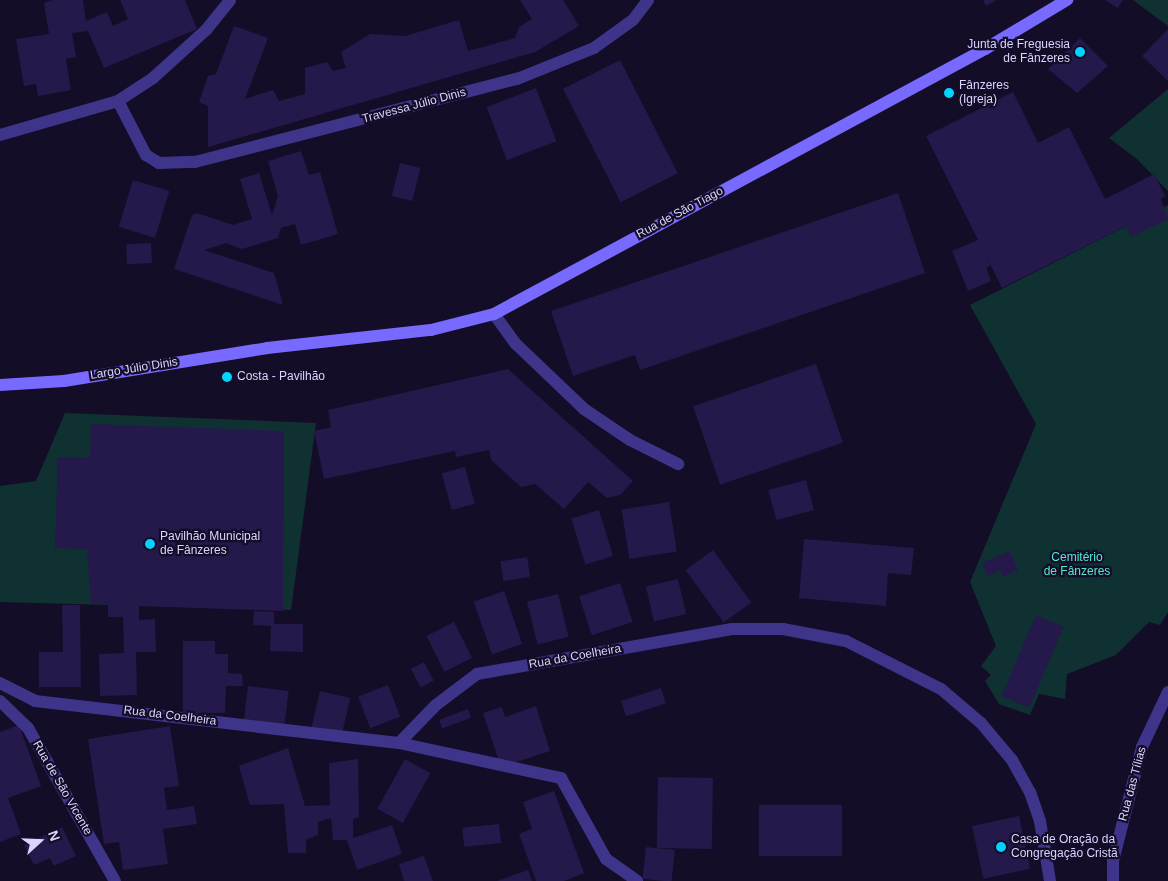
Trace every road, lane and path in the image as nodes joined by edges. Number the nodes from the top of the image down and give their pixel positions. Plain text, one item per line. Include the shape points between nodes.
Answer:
1 (230, 0) edge
2 (648, 0) edge
3 (1067, 0) edge
4 (118, 100) junction
5 (0, 135) edge
6 (494, 314) junction
7 (267, 348) joint
8 (0, 385) edge
9 (678, 464) dead end
10 (0, 683) edge
11 (1168, 692) edge
12 (0, 702) edge
13 (399, 743) junction
14 (115, 881) edge
15 (637, 881) edge
16 (1050, 881) edge
17 (1113, 881) edge

1 - 4 street via 206,30 153,78
2 - 4 street, Travessa Júlio Dinis via 633,20 594,48 516,79 195,162 159,163 146,156
3 - 6 street, Rua de São Tiago via 985,49
4 - 5 street
6 - 7 street, Rua de São Tiago via 431,330
6 - 9 street via 516,344 584,409 630,440
7 - 8 street, Largo Júlio Dinis via 64,381
10 - 13 street, Rua da Coelheira via 35,700
11 - 17 street, Rua das Tílias via 1142,747 1113,861
12 - 14 street, Rua de São Vicente via 28,728
13 - 15 street via 561,778 606,859
13 - 16 street, Rua da Coelheira via 436,705 477,674 732,629 783,629 846,641 941,689 981,723 1012,760 1030,792 1040,821

